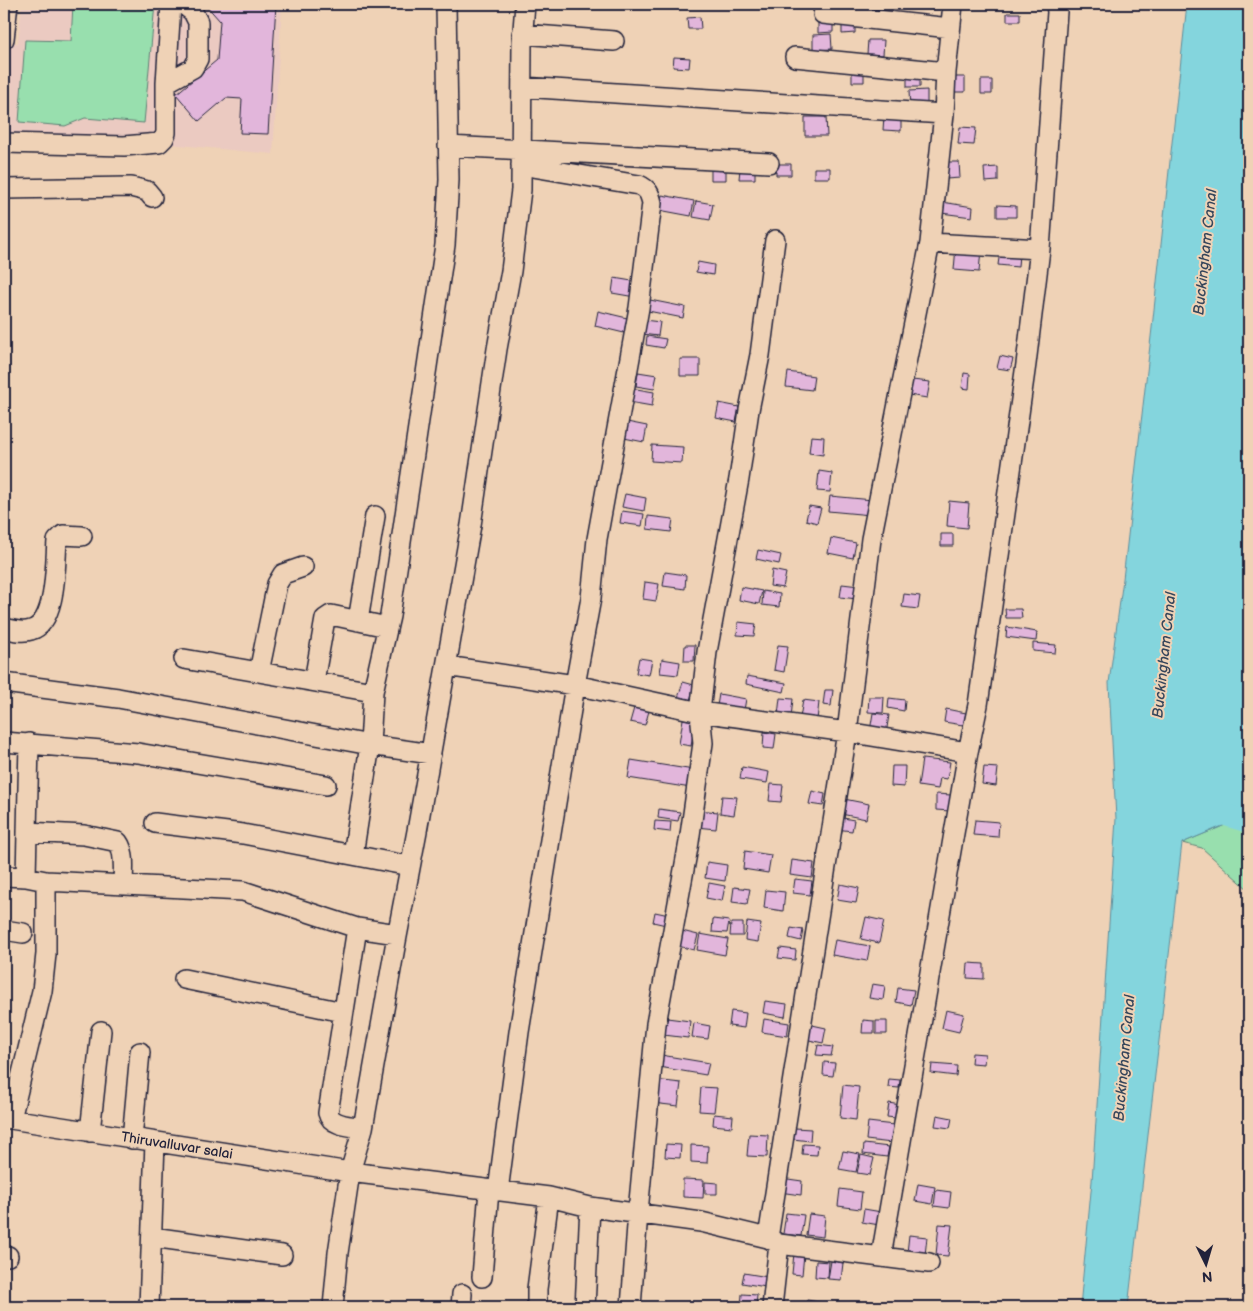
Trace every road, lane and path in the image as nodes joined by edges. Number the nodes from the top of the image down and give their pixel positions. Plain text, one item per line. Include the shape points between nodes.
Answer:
1 (8, 4) edge
2 (172, 4) edge
3 (183, 4) edge
4 (446, 4) edge
5 (525, 4) edge
6 (952, 4) edge
7 (1056, 4) edge
8 (823, 14) dead end
9 (950, 28) junction
10 (5, 33) edge
11 (522, 34) junction
12 (614, 41) dead end
13 (794, 57) dead end
14 (946, 72) junction
15 (166, 83) junction
16 (522, 88) junction
17 (944, 114) junction
18 (4, 143) edge
19 (448, 146) junction
20 (521, 157) junction
21 (768, 163) dead end
22 (4, 189) edge
23 (152, 197) dead end
24 (776, 240) dead end
25 (930, 242) junction
26 (1040, 249) junction
27 (375, 516) dead end
28 (82, 536) dead end
29 (303, 566) dead end
30 (358, 621) junction
31 (387, 627) junction
32 (4, 628) edge
33 (184, 659) dead end
34 (446, 666) junction
35 (259, 672) junction
36 (314, 682) junction
37 (4, 683) edge
38 (574, 685) junction
39 (373, 692) junction
40 (700, 712) junction
41 (847, 732) junction
42 (4, 742) edge
43 (29, 743) junction
44 (370, 745) junction
45 (968, 752) junction
46 (431, 754) junction
47 (326, 785) dead end
48 (155, 822) dead end
49 (27, 832) junction
50 (353, 855) junction
51 (410, 866) junction
52 (4, 876) edge
53 (26, 877) junction
54 (46, 882) junction
55 (123, 885) junction
56 (357, 928) junction
57 (4, 930) edge
58 (23, 932) dead end
59 (397, 934) junction
60 (184, 979) dead end
61 (343, 1012) junction
62 (101, 1031) dead end
63 (140, 1052) dead end
64 (7, 1118) edge
65 (363, 1128) junction
66 (90, 1132) junction
67 (132, 1139) junction
68 (155, 1142) junction
69 (350, 1172) junction
70 (494, 1190) junction
71 (549, 1197) junction
72 (590, 1207) junction
73 (638, 1212) junction
74 (152, 1237) junction
75 (774, 1241) junction
76 (282, 1255) dead end
77 (881, 1257) junction
78 (928, 1263) dead end
79 (482, 1277) dead end
80 (149, 1307) edge
81 (333, 1307) edge
82 (537, 1307) edge
83 (584, 1307) edge
84 (631, 1307) edge
85 (772, 1307) edge

1 - 10 street
2 - 15 street
3 - 15 street via 193,12 198,22 198,60 193,68
4 - 19 street
5 - 11 street
6 - 9 street
7 - 26 street
8 - 9 street
9 - 14 street
11 - 12 street
11 - 16 street
13 - 14 street
14 - 17 street
15 - 18 street via 166,133 159,143 124,146
16 - 17 street
16 - 20 street
17 - 25 street
19 - 20 street
19 - 31 street via 444,244
20 - 21 street
20 - 34 street via 521,190 512,271
20 - 38 street via 639,185 646,188 652,203 639,308
22 - 23 street via 131,187 147,191
24 - 40 street via 740,479 707,652
25 - 26 street
25 - 41 street via 871,539
26 - 45 street via 978,705
27 - 30 street
28 - 32 street via 63,535 58,541 53,589 44,621 29,631
29 - 35 street via 283,574 277,584
30 - 31 street
30 - 36 street via 331,615 326,619
31 - 39 street
33 - 35 street
34 - 38 street
34 - 46 street
35 - 36 street
36 - 39 street
37 - 44 street via 118,698
38 - 40 street
38 - 70 street
39 - 44 street
40 - 41 street
40 - 73 street via 703,744 656,1024
41 - 45 street
41 - 75 street
42 - 43 street
43 - 47 street via 138,753
43 - 49 street
44 - 46 street
44 - 50 street
45 - 77 street
46 - 51 street
48 - 50 street via 243,834
49 - 53 street
49 - 55 street via 84,835 118,842 122,853
50 - 51 street
51 - 59 street
52 - 53 street
53 - 54 street
54 - 55 street
54 - 64 street via 46,954 42,991
55 - 56 street via 243,891
56 - 59 street
56 - 61 street
57 - 58 street
59 - 65 street
60 - 61 street
61 - 65 street via 328,1113 335,1122
62 - 66 street
63 - 67 street
64 - 66 street, Thiruvalluvar salai
65 - 69 street
66 - 67 street, Thiruvalluvar salai
67 - 68 street, Thiruvalluvar salai
68 - 69 street, Thiruvalluvar salai
68 - 74 street
69 - 70 street, Thiruvalluvar salai
69 - 81 street
70 - 71 street, Thiruvalluvar salai
70 - 79 street
71 - 72 street, Thiruvalluvar salai
71 - 82 street
72 - 73 street, Thiruvalluvar salai
72 - 83 street
73 - 75 street, Thiruvalluvar salai via 701,1222
73 - 84 street
74 - 76 street
74 - 80 street
75 - 77 street, Thiruvalluvar salai
75 - 85 street
77 - 78 street, Thiruvalluvar salai

